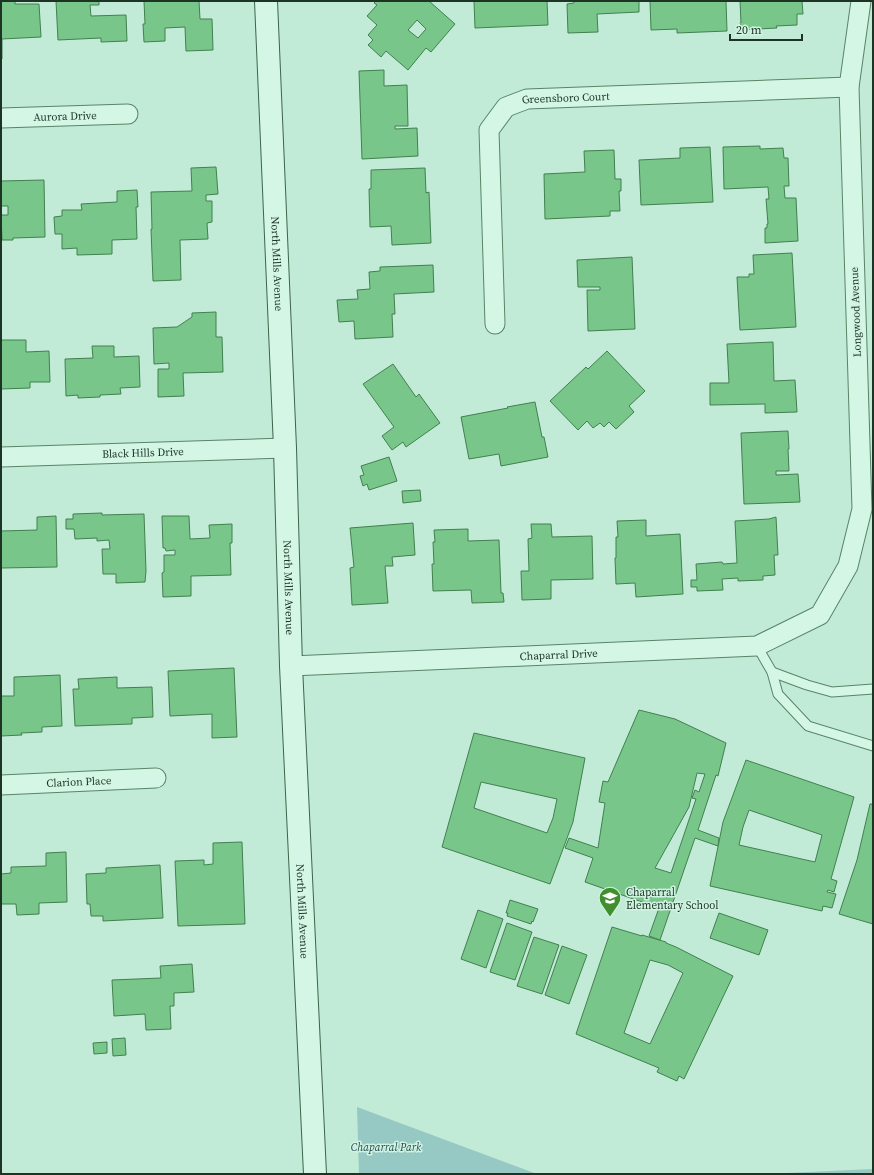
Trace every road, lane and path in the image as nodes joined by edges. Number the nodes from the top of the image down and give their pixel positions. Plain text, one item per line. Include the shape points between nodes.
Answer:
1 (266, 1) edge
2 (862, 1) edge
3 (849, 87) junction
4 (128, 114) dead end
5 (1, 118) edge
6 (495, 324) dead end
7 (285, 448) junction
8 (1, 457) edge
9 (820, 614) joint
10 (757, 646) junction
11 (291, 666) junction
12 (772, 672) junction
13 (873, 689) edge
14 (873, 746) edge
15 (156, 778) dead end
16 (1, 786) edge
17 (315, 1174) edge

1 - 7 main road, North Mills Avenue
2 - 3 street, Longwood Avenue
3 - 6 street, Greensboro Court via 527,99 506,107 489,130
3 - 9 street, Longwood Avenue via 862,509 848,566
4 - 5 street, Aurora Drive
7 - 8 street, Black Hills Drive
7 - 11 main road, North Mills Avenue
9 - 10 street, Chaparral Drive
10 - 11 street, Chaparral Drive
10 - 12 lane
11 - 17 main road, North Mills Avenue
12 - 13 lane via 832,692
12 - 14 lane via 778,694 808,726
15 - 16 street, Clarion Place

